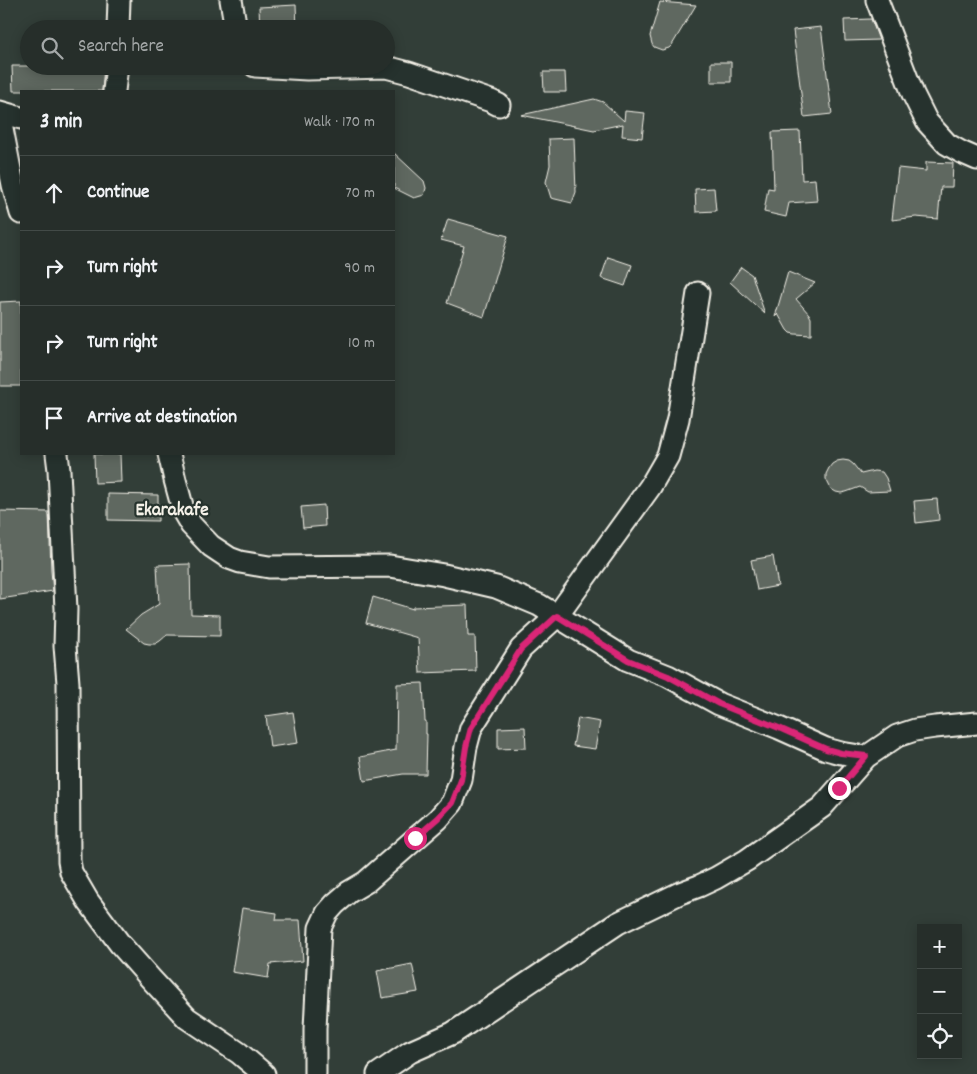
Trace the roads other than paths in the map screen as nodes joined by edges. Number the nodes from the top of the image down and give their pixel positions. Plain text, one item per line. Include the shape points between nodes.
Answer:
1 (119, 0) edge
2 (231, 0) edge
3 (877, 0) edge
4 (118, 20) edge
5 (234, 20) edge
6 (395, 70) edge
7 (116, 75) edge
8 (114, 90) edge
9 (499, 105) dead end
10 (0, 112) edge
11 (0, 118) edge
12 (20, 118) edge
13 (977, 159) edge
14 (20, 210) edge
15 (698, 293) dead end
16 (57, 455) edge
17 (169, 455) edge
18 (557, 616) junction
19 (977, 723) edge
20 (866, 756) junction
21 (264, 1074) edge
22 (315, 1074) edge
23 (378, 1074) edge

1 - 4 street
2 - 5 street
3 - 13 street via 927,122 947,144
6 - 9 street
7 - 8 street
10 - 12 street
11 - 14 street
15 - 18 street via 678,419 668,456 650,487
16 - 21 street via 66,609 71,872 120,944 187,1018
17 - 18 street via 184,513 211,546 229,558 269,566 390,566 444,574 496,587
18 - 20 street via 628,660 668,676 719,704 826,749
18 - 22 street via 521,649 471,728 461,780 452,803 327,913 320,928
19 - 20 street via 915,730 897,736
20 - 23 street via 822,807 747,860 708,882 618,923 453,1033 410,1052

